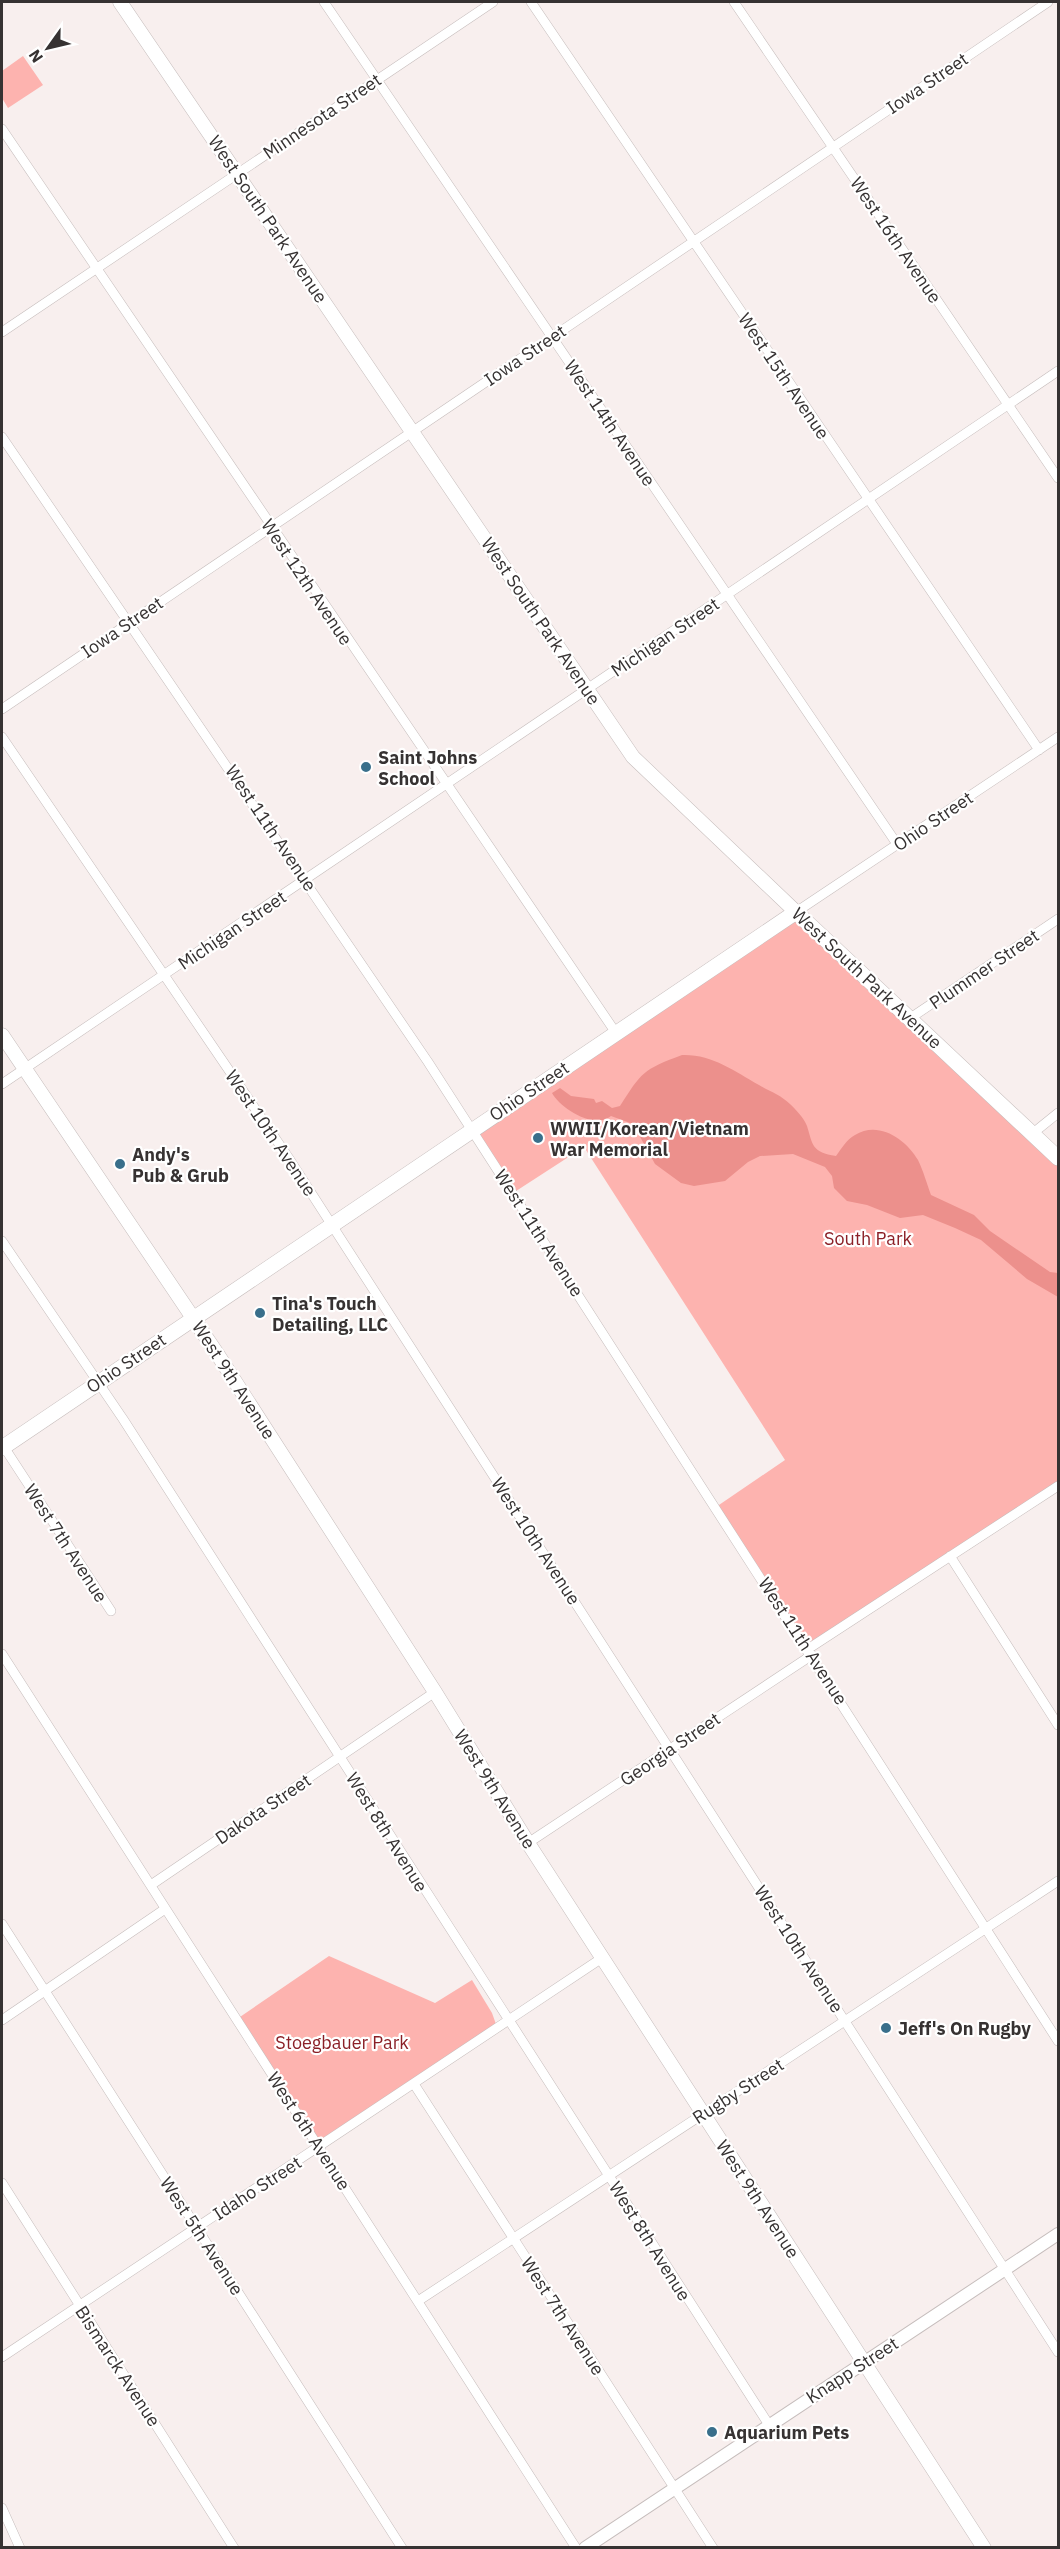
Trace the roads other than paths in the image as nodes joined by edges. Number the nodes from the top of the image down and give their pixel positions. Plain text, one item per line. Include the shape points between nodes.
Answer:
1 (120, 2) edge
2 (324, 2) edge
3 (493, 2) edge
4 (531, 2) edge
5 (735, 2) edge
6 (1048, 2) edge
7 (377, 79) junction
8 (2, 129) edge
9 (832, 147) junction
10 (237, 174) junction
11 (693, 241) junction
12 (96, 269) junction
13 (2, 332) edge
14 (551, 337) junction
15 (1059, 370) edge
16 (1008, 404) junction
17 (413, 430) junction
18 (2, 437) edge
19 (1059, 478) edge
20 (867, 499) junction
21 (269, 525) junction
22 (727, 596) junction
23 (130, 622) junction
24 (587, 689) junction
25 (2, 709) edge
26 (2, 737) edge
27 (1059, 737) edge
28 (1039, 750) junction
29 (446, 786) junction
30 (897, 844) junction
31 (306, 880) junction
32 (796, 912) junction
33 (1059, 919) edge
34 (163, 974) junction
35 (909, 1019) junction
36 (616, 1033) junction
37 (2, 1035) edge
38 (24, 1068) junction
39 (2, 1084) edge
40 (1059, 1113) edge
41 (472, 1130) junction
42 (1032, 1134) junction
43 (1059, 1158) edge
44 (332, 1224) junction
45 (2, 1241) edge
46 (193, 1317) junction
47 (98, 1382) junction
48 (2, 1447) edge
49 (1059, 1486) edge
50 (950, 1556) junction
51 (111, 1611) dead end
52 (810, 1652) junction
53 (2, 1654) edge
54 (435, 1692) junction
55 (1059, 1725) edge
56 (670, 1750) junction
57 (340, 1758) junction
58 (528, 1843) junction
59 (1059, 1881) edge
60 (151, 1885) junction
61 (165, 1909) junction
62 (2, 1924) edge
63 (986, 1929) junction
64 (602, 1958) junction
65 (44, 1991) junction
66 (2, 2020) edge
67 (508, 2020) junction
68 (844, 2020) junction
69 (1059, 2042) edge
70 (414, 2084) junction
71 (703, 2114) junction
72 (319, 2147) junction
73 (609, 2176) junction
74 (2, 2184) edge
75 (196, 2228) junction
76 (1059, 2234) edge
77 (514, 2240) junction
78 (1005, 2270) junction
79 (418, 2301) junction
80 (80, 2306) junction
81 (1059, 2352) edge
82 (2, 2357) edge
83 (863, 2363) junction
84 (769, 2425) junction
85 (674, 2488) junction
86 (2, 2508) edge
87 (20, 2547) edge
88 (234, 2547) edge
89 (402, 2547) edge
90 (576, 2547) edge
91 (585, 2547) edge
92 (713, 2547) edge
93 (984, 2547) edge

1 - 10 main road, West South Park Avenue
2 - 7 street, West 14th Avenue
3 - 7 street, Minnesota Street
4 - 11 street, West 15th Avenue
5 - 9 street, West 16th Avenue
6 - 9 street, Iowa Street
7 - 10 street, Minnesota Street
7 - 14 street, West 14th Avenue
8 - 12 street, West 12th Avenue
9 - 11 street, Iowa Street
9 - 16 street, West 16th Avenue
10 - 12 street, Minnesota Street
10 - 17 main road, West South Park Avenue
11 - 14 street, Iowa Street
11 - 20 street, West 15th Avenue
12 - 13 street, Minnesota Street
12 - 21 street, West 12th Avenue
14 - 17 street, Iowa Street
14 - 22 street, West 14th Avenue
15 - 16 street, Michigan Street
16 - 19 street, West 16th Avenue
16 - 20 street, Michigan Street
17 - 21 street, Iowa Street
17 - 24 main road, West South Park Avenue
18 - 23 street, West 11th Avenue
20 - 22 street, Michigan Street
20 - 28 street, West 15th Avenue
21 - 23 street, Iowa Street
21 - 29 street, West 12th Avenue
22 - 24 street, Michigan Street
22 - 30 street, West 14th Avenue
23 - 25 street, Iowa Street
23 - 31 street, West 11th Avenue
24 - 29 street, Michigan Street
24 - 32 main road, West South Park Avenue via 637,762
26 - 34 street, West 10th Avenue
27 - 28 street, Ohio Street
28 - 30 street, Ohio Street
29 - 31 street, Michigan Street
29 - 36 street, West 12th Avenue
30 - 32 street, Ohio Street
31 - 34 street, Michigan Street
31 - 41 street, West 11th Avenue
32 - 35 main road, West South Park Avenue
32 - 36 main road, Ohio Street
33 - 35 street, Plummer Street
34 - 38 street, Michigan Street
34 - 44 street, West 10th Avenue
35 - 42 main road, West South Park Avenue
36 - 41 main road, Ohio Street
37 - 38 main road, West 9th Avenue
38 - 39 street, Michigan Street
38 - 46 main road, West 9th Avenue
40 - 42 street
41 - 44 main road, Ohio Street
41 - 52 street, West 11th Avenue
42 - 43 main road, West South Park Avenue
44 - 46 main road, Ohio Street
44 - 56 street, West 10th Avenue
45 - 47 street, West 8th Avenue
46 - 47 main road, Ohio Street
46 - 54 main road, West 9th Avenue
47 - 48 main road, Ohio Street
47 - 57 street, West 8th Avenue
48 - 51 street, West 7th Avenue
49 - 50 street, Georgia Street
50 - 52 street, Georgia Street
50 - 55 street
52 - 56 street, Georgia Street
52 - 63 street, West 11th Avenue
53 - 60 street, West 6th Avenue
54 - 57 street, Dakota Street
54 - 58 main road, West 9th Avenue
56 - 58 street, Georgia Street
56 - 68 street, West 10th Avenue
57 - 60 street, Dakota Street
57 - 67 street, West 8th Avenue
58 - 64 main road, West 9th Avenue
59 - 63 street, Rugby Street
60 - 61 street, West 6th Avenue
61 - 65 street
61 - 72 street, West 6th Avenue
62 - 65 street, West 5th Avenue
63 - 68 street, Rugby Street
63 - 69 street, West 11th Avenue
64 - 67 street, Idaho Street
64 - 71 main road, West 9th Avenue
65 - 66 street
65 - 75 street, West 5th Avenue
67 - 70 street, Idaho Street
67 - 73 street, West 8th Avenue
68 - 71 street, Rugby Street
68 - 78 street, West 10th Avenue
70 - 72 street, Idaho Street
70 - 77 street, West 7th Avenue
71 - 73 street, Rugby Street
71 - 83 main road, West 9th Avenue
72 - 75 street, Idaho Street
72 - 79 street, West 6th Avenue
73 - 77 street, Rugby Street
73 - 84 street, West 8th Avenue
74 - 80 street, Bismarck Avenue
75 - 80 street, Idaho Street
75 - 89 street, West 5th Avenue
76 - 78 street, Knapp Street
77 - 79 street, Rugby Street
77 - 85 street, West 7th Avenue
78 - 81 street, West 10th Avenue
78 - 83 street, Knapp Street
79 - 90 street, West 6th Avenue
80 - 82 street, Idaho Street
80 - 88 street, Bismarck Avenue
83 - 84 street, Knapp Street
83 - 93 main road, West 9th Avenue
84 - 85 street, Knapp Street
85 - 91 street, Knapp Street
85 - 92 street, West 7th Avenue
86 - 87 street

